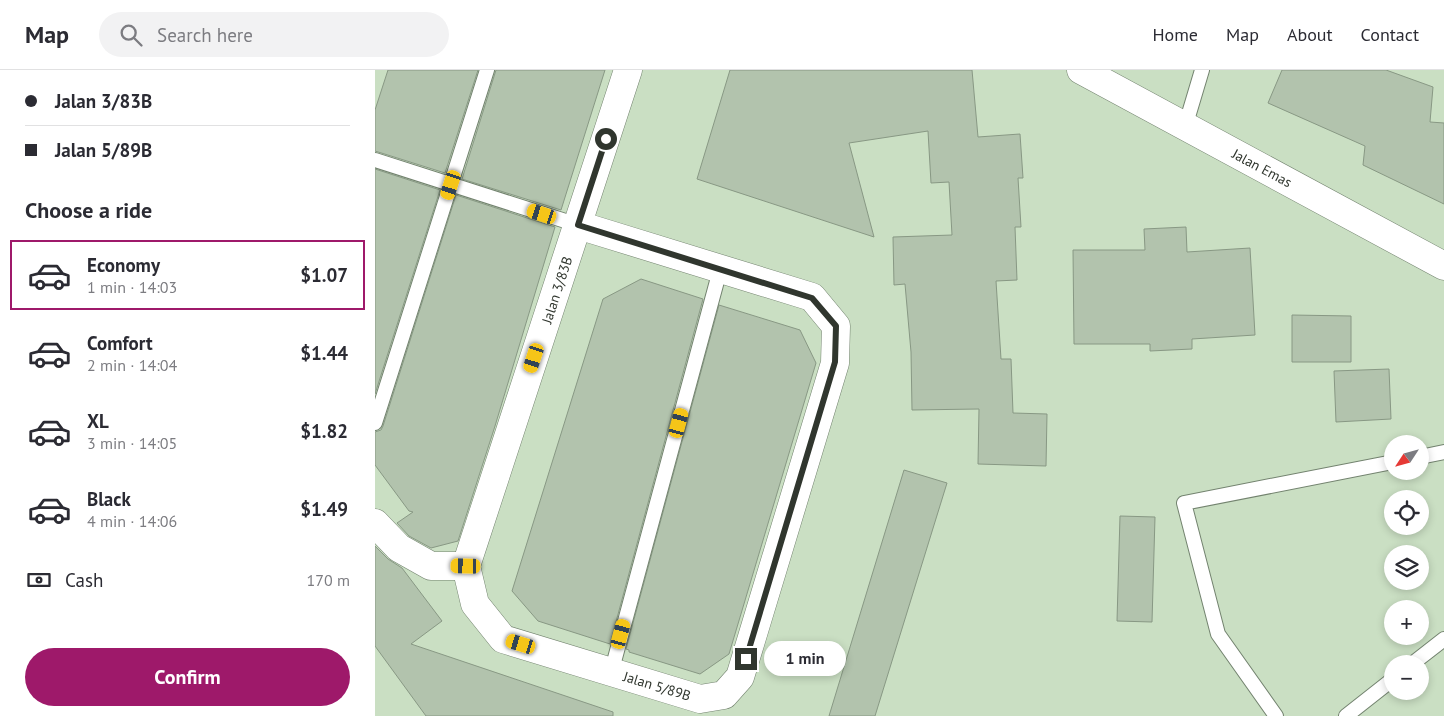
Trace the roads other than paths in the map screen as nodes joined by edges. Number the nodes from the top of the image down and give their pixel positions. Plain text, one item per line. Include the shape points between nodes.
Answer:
1 (487, 70) edge
2 (628, 70) edge
3 (1081, 70) edge
4 (1202, 70) edge
5 (1185, 127) junction
6 (375, 160) edge
7 (451, 185) junction
8 (578, 225) junction
9 (1444, 266) edge
10 (720, 270) junction
11 (375, 423) edge
12 (1444, 452) edge
13 (1429, 455) edge
14 (1384, 464) edge
15 (375, 523) edge
16 (466, 566) junction
17 (1444, 639) edge
18 (1424, 655) edge
19 (611, 672) junction
20 (1384, 686) edge
21 (1276, 716) edge
22 (1346, 716) edge

1 - 7 lane
2 - 8 street, Jalan 3/83B
3 - 5 street, Jalan Emas
4 - 5 lane
5 - 9 street, Jalan Emas
6 - 7 lane
7 - 8 lane
7 - 11 lane
8 - 10 street, Jalan 5/89B
8 - 16 street, Jalan 3/83B
10 - 19 lane
10 - 19 street, Jalan 5/89B via 812,298 836,326 835,362 740,678 724,696 699,699
12 - 13 lane
14 - 21 lane via 1183,503 1218,634
15 - 16 street via 399,548 431,566
16 - 19 street, Jalan 5/89B via 475,604 503,639
17 - 18 lane
20 - 22 lane

